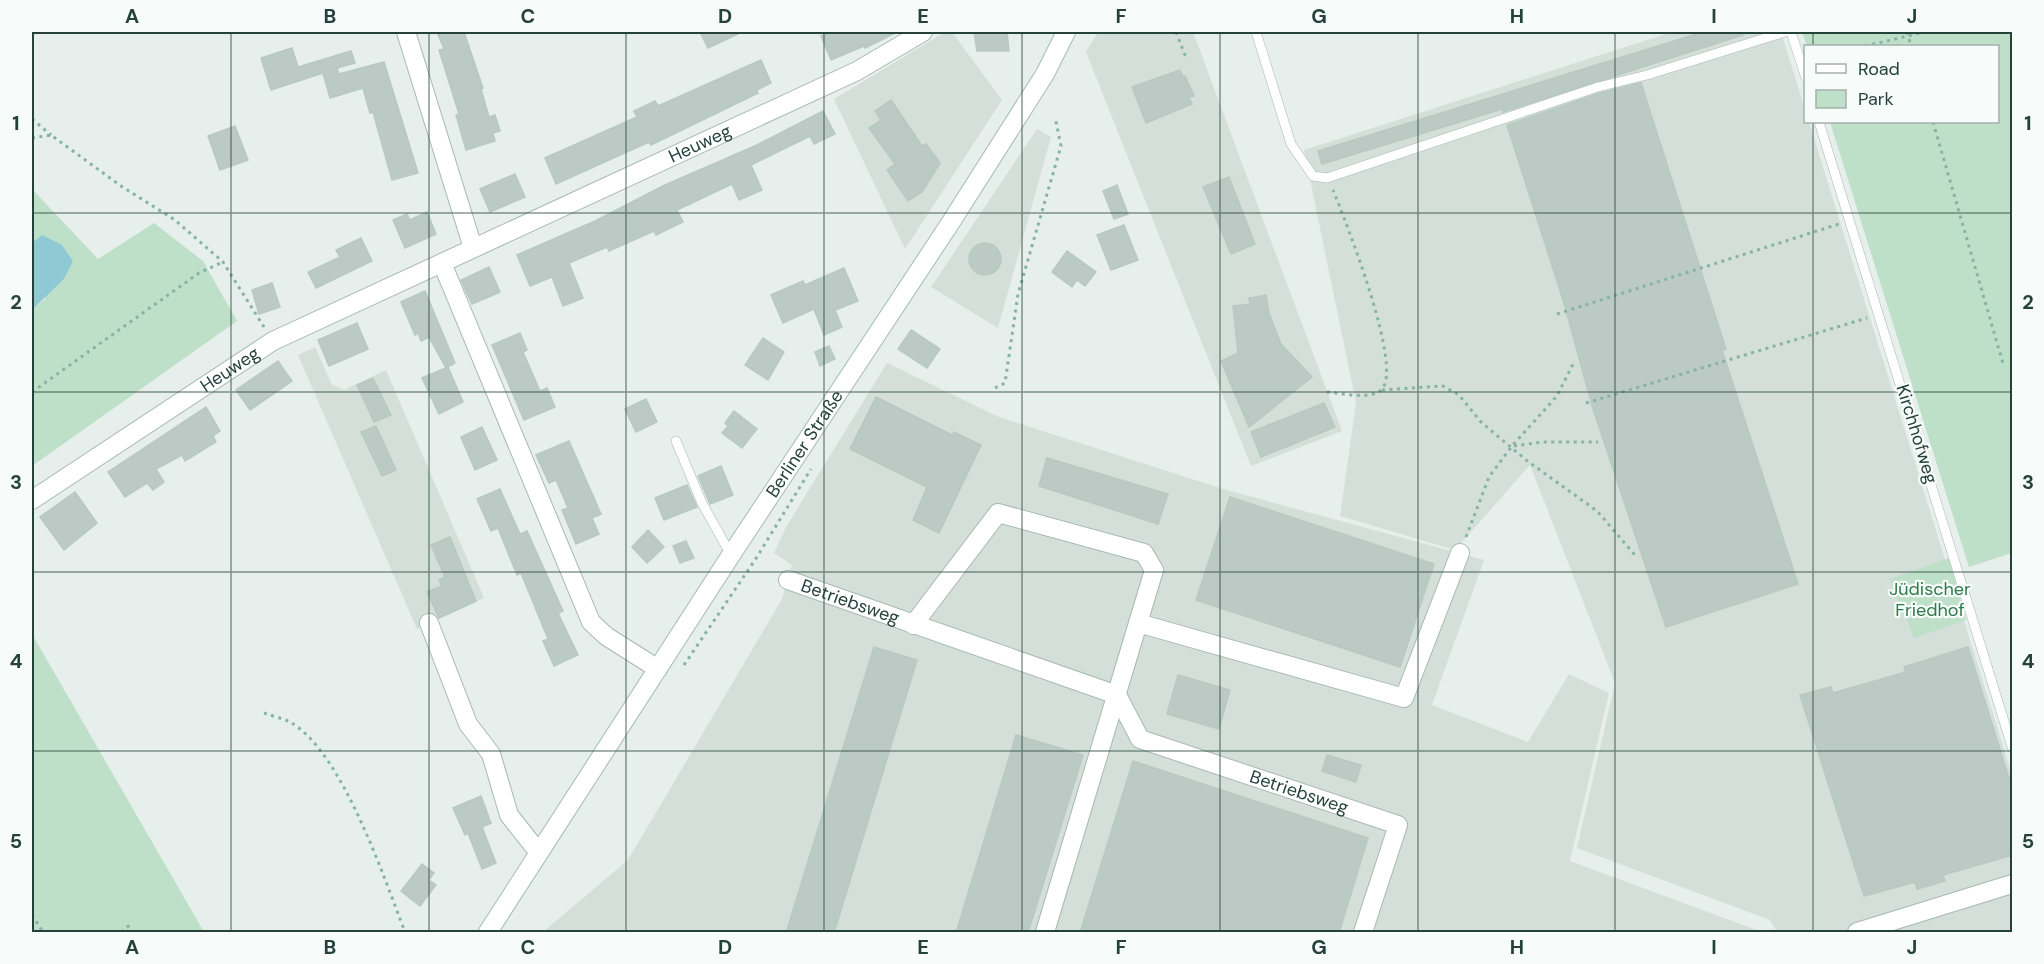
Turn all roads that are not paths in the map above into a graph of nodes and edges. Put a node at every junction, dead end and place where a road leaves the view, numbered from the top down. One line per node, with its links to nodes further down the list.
1 (406, 32): 9 (street)
2 (923, 32): 9 (street, Heuweg)
3 (1066, 32): 14 (street, Berliner Straße)
4 (1256, 32): 5 (lane)
5 (1785, 32)
6 (1791, 32): 7 (lane)
7 (1804, 72)
8 (1819, 123): 21 (lane, Kirchhofweg)
9 (473, 248): 10 (street, Heuweg)
10 (442, 263): 12 (street, Heuweg); 19 (street)
11 (676, 441): 14 (lane)
12 (32, 500)
13 (1460, 553): 17 (street)
14 (731, 555): 19 (street, Berliner Straße)
15 (788, 580): 18 (street, Betriebsweg)
16 (429, 623): 22 (street)
17 (1138, 623): 18 (street, Betriebsweg); 20 (street, Betriebsweg)
18 (913, 625): 20 (street, Betriebsweg)
19 (658, 669): 22 (street, Berliner Straße)
20 (1117, 695): 25 (street, Betriebsweg); 26 (street, Betriebsweg)
21 (2013, 747)
22 (539, 853): 24 (street, Berliner Straße)
23 (2013, 884): 27 (street)
24 (488, 933)
25 (1045, 933)
26 (1363, 933)
27 (1857, 933)

